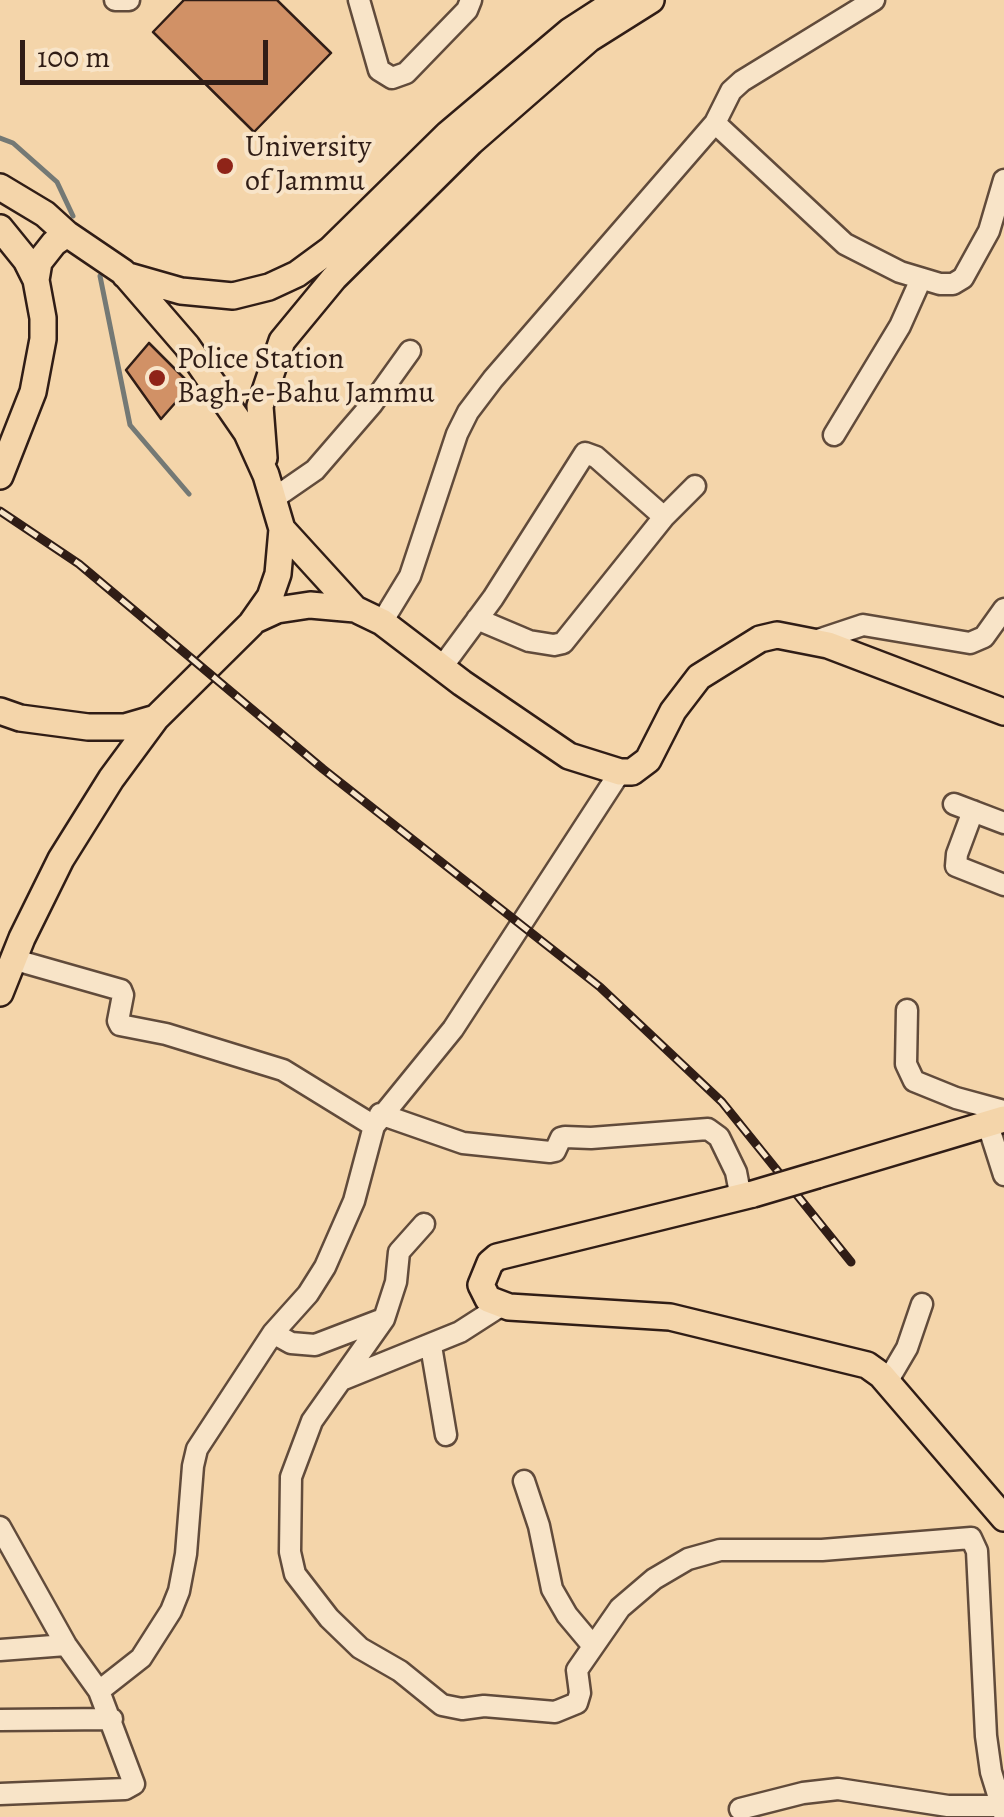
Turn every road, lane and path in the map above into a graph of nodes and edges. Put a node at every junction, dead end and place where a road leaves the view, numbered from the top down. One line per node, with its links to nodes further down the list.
1 (114, 0): 2 (street)
2 (128, 0)
3 (359, 0): 4 (street)
4 (471, 0)
5 (618, 0): 13 (main road)
6 (651, 0): 20 (main road)
7 (874, 0): 8 (street)
8 (715, 123): 14 (street); 27 (street)
9 (1004, 180): 14 (street)
10 (0, 187): 12 (main road)
11 (0, 228): 15 (main road)
12 (67, 234): 13 (main road); 15 (main road)
13 (126, 275): 20 (main road)
14 (921, 279): 17 (street)
15 (36, 280): 18 (main road)
16 (410, 351): 20 (street)
17 (834, 435)
18 (0, 476)
19 (695, 486): 21 (street)
20 (269, 487): 22 (main road)
21 (664, 517): 24 (street); 24 (street)
22 (282, 528): 23 (main road); 26 (main road)
23 (355, 609): 26 (main road); 27 (main road)
24 (477, 619): 29 (street)
25 (996, 620): 28 (street)
26 (253, 622): 32 (main road)
27 (382, 622): 29 (main road)
28 (815, 642): 31 (main road); 33 (main road)
29 (442, 667): 33 (main road)
30 (0, 711): 32 (main road)
31 (1004, 712)
32 (156, 718): 36 (main road)
33 (620, 772): 40 (street)
34 (1004, 823): 35 (street)
35 (1004, 885)
36 (12, 959): 37 (main road); 40 (street)
37 (0, 993)
38 (908, 1010): 39 (street)
39 (999, 1118): 41 (street); 42 (main road, bridge)
40 (377, 1120): 42 (street); 47 (street)
41 (1004, 1175)
42 (747, 1196): 45 (main road)
43 (424, 1224): 46 (street)
44 (922, 1304): 50 (street)
45 (502, 1306): 48 (street); 50 (main road)
46 (384, 1319): 47 (street); 49 (street)
47 (273, 1333): 58 (street)
48 (431, 1346): 49 (street); 51 (street)
49 (344, 1378): 56 (street)
50 (887, 1382): 53 (main road)
51 (446, 1435)
52 (524, 1481): 56 (street)
53 (1004, 1518)
54 (0, 1528): 55 (street)
55 (66, 1645): 57 (street); 58 (street)
56 (593, 1646): 63 (street)
57 (0, 1650)
58 (99, 1691): 59 (street)
59 (112, 1719): 60 (street); 61 (street)
60 (0, 1720)
61 (0, 1794)
62 (740, 1809): 63 (street)
63 (1002, 1810)

